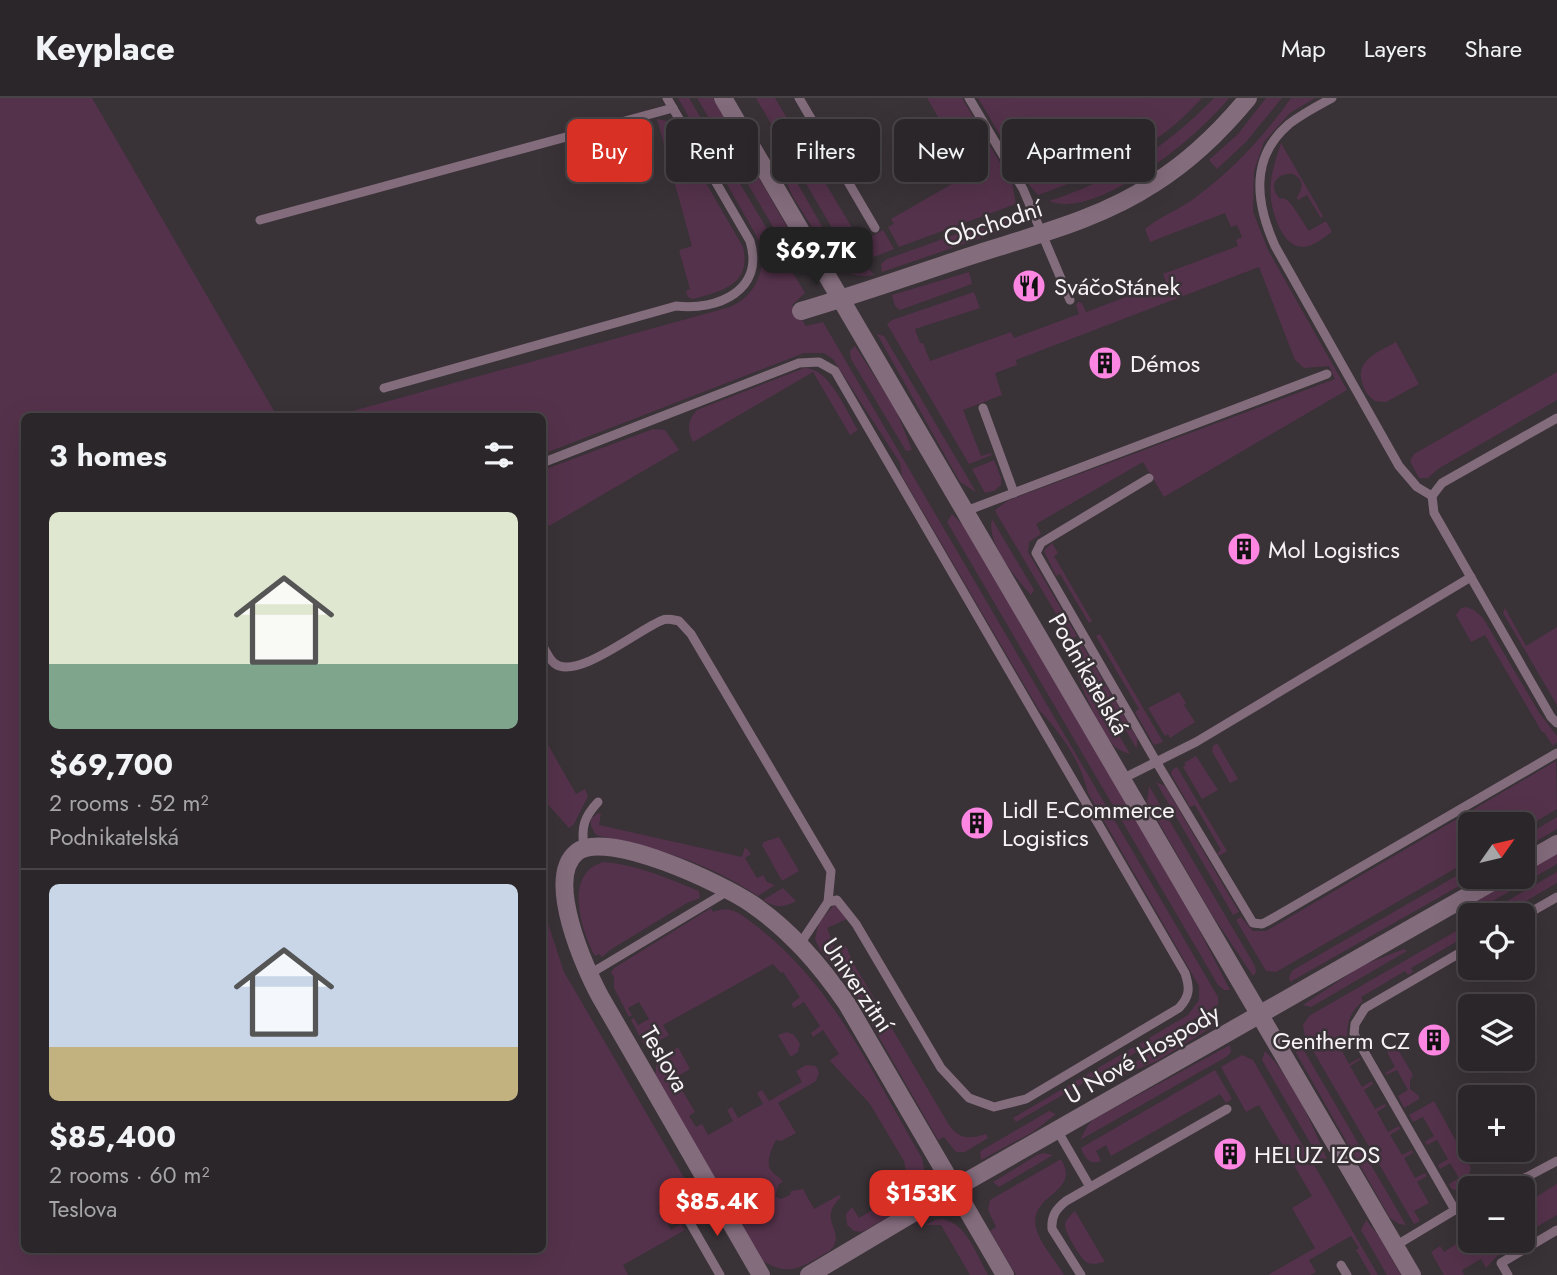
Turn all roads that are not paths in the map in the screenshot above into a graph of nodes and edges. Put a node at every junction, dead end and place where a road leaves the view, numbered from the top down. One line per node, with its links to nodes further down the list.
1 (667, 98): 7 (lane)
2 (723, 98): 11 (street, Podnikatelská)
3 (799, 98): 9 (lane)
4 (969, 98): 10 (lane)
5 (1248, 98): 10 (street, Obchodní)
6 (1332, 98): 21 (lane)
7 (673, 108): 8 (lane); 15 (lane)
8 (260, 220)
9 (876, 228)
10 (1043, 233): 11 (street, Obchodní); 12 (lane)
11 (842, 299): 13 (street, Obchodní); 22 (street, Podnikatelská)
12 (1070, 300)
13 (801, 311)
14 (1328, 374): 20 (lane)
15 (384, 387)
16 (983, 408): 20 (lane)
17 (1557, 418): 21 (lane)
18 (546, 461): 36 (lane)
19 (1149, 478): 27 (lane)
20 (1014, 493): 22 (lane)
21 (1432, 496): 23 (lane)
22 (966, 511): 28 (street, Podnikatelská)
23 (1471, 577): 25 (lane); 27 (lane)
24 (546, 652): 36 (lane)
25 (1557, 723)
26 (1557, 753): 27 (lane)
27 (1157, 763): 28 (lane)
28 (1122, 779): 41 (street, Podnikatelská)
29 (598, 802): 31 (lane)
30 (1557, 845): 32 (street)
31 (579, 852): 34 (street, Univerzitní); 40 (street, Teslova)
32 (1535, 857)
33 (1480, 889): 41 (street, U Nové Hospody)
34 (730, 890): 38 (street, Univerzitní); 40 (lane)
35 (1557, 897): 37 (lane)
36 (828, 902): 38 (lane)
37 (1535, 910)
38 (800, 944): 47 (street, Univerzitní)
39 (1458, 954): 49 (lane)
40 (589, 975): 48 (street, Teslova)
41 (1260, 1015): 43 (street, U Nové Hospody); 52 (street, Podnikatelská)
42 (1227, 1109): 46 (lane)
43 (1057, 1130): 46 (lane); 47 (street, U Nové Hospody)
44 (1557, 1161): 45 (lane)
45 (1529, 1176)
46 (1090, 1187): 58 (lane)
47 (955, 1188): 56 (street, U Nové Hospody); 57 (street, Univerzitní)
48 (712, 1191): 54 (lane); 55 (street, Teslova)
49 (1455, 1210): 50 (lane); 52 (lane)
50 (1458, 1210)
51 (1557, 1230): 61 (lane)
52 (1395, 1246): 60 (street, Podnikatelská)
53 (1341, 1265): 59 (lane)
54 (719, 1275)
55 (761, 1275)
56 (809, 1275)
57 (1005, 1275)
58 (1081, 1275)
59 (1347, 1275)
60 (1412, 1275)
61 (1508, 1275)

